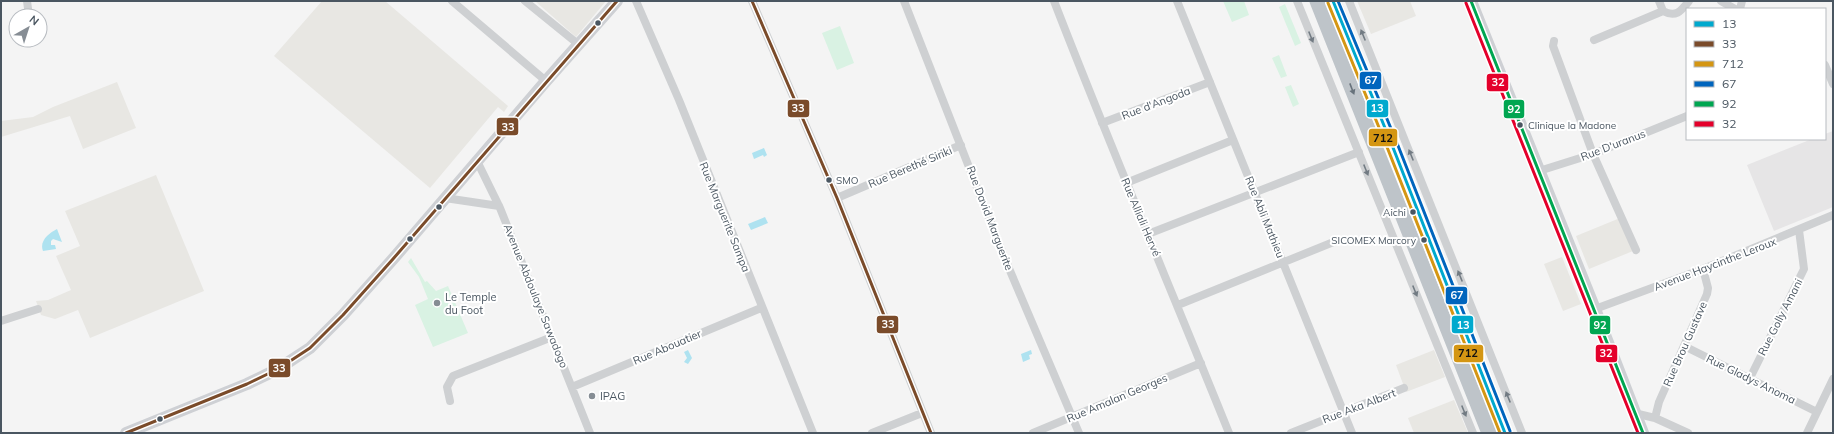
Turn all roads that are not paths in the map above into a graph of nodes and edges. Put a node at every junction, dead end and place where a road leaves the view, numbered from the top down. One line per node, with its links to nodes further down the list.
1 (452, 1): 23 (street)
2 (525, 1): 21 (street)
3 (617, 1): 21 (main road)
4 (636, 1): 47 (street, Rue Marguerite Sampa)
5 (752, 1): 37 (street)
6 (904, 1): 29 (street, Rue David Marguerite)
7 (1054, 1): 27 (street, Rue Alliali Hervé)
8 (1177, 1): 24 (street, Rue Abli Mathieu)
9 (1296, 1): 30 (street, one-way to 30)
10 (1317, 1): 76 (highway, one-way to 76)
11 (1333, 1): 77 (highway)
12 (1349, 1): 78 (street, one-way to 12)
13 (1471, 1): 33 (main road)
14 (1659, 1): 18 (street)
15 (1689, 1): 18 (street)
16 (1721, 1): 17 (street)
17 (1733, 8)
18 (1663, 11): 19 (street)
19 (1594, 40)
20 (1554, 41): 31 (street)
21 (578, 44): 23 (main road)
22 (1826, 67): 25 (street)
23 (546, 81): 32 (main road)
24 (1210, 82): 27 (street, Rue d'Angoda); 28 (street, Rue Abli Mathieu)
25 (1833, 84)
26 (1686, 116): 31 (street, Rue D'uranus)
27 (1102, 123): 34 (street, Rue Alliali Hervé)
28 (1233, 140): 34 (street); 35 (street, Rue Abli Mathieu)
29 (962, 145): 37 (street, Rue Berethé Siriki); 63 (street, Rue David Marguerite)
30 (1359, 152): 35 (street); 75 (street, one-way to 75)
31 (1593, 154): 33 (street, Rue D'uranus); 43 (street)
32 (477, 161): 36 (main road); 38 (street, Avenue Abdoulaye Sawadogo)
33 (1539, 171): 49 (main road)
34 (1126, 183): 41 (street, Rue Alliali Hervé)
35 (1254, 193): 41 (street); 44 (street, Rue Abli Mathieu)
36 (445, 198): 38 (street); 65 (main road)
37 (837, 198): 62 (street)
38 (499, 206): 51 (street, Avenue Abdoulaye Sawadogo)
39 (1833, 215): 40 (street, Avenue Haycinthe Leroux)
40 (1799, 230): 45 (street, Avenue Haycinthe Leroux); 54 (street, Rue Golly Amani)
41 (1148, 234): 46 (street, Rue Alliali Hervé)
42 (1336, 241): 44 (street)
43 (1636, 250)
44 (1284, 262): 46 (street); 59 (street, Rue Abli Mathieu)
45 (1703, 269): 49 (street, Avenue Haycinthe Leroux); 52 (street, Rue Brou Gustave)
46 (1178, 305): 53 (street, Rue Alliali Hervé)
47 (761, 308): 56 (street, Rue Abouatier); 67 (street, Rue Marguerite Sampa)
48 (38, 309): 50 (street)
49 (1595, 309): 60 (main road)
50 (1, 321)
51 (552, 337): 56 (street, Avenue Abdoulaye Sawadogo); 58 (street)
52 (1684, 346): 54 (street, Rue Gladys Anoma); 64 (street, Rue Brou Gustave)
53 (1201, 363): 63 (street, Rue Amalan Georges); 72 (street, Rue Alliali Hervé)
54 (1750, 378): 61 (street, Rue Gladys Anoma)
55 (1833, 379): 61 (street)
56 (572, 387): 66 (street, Avenue Abdoulaye Sawadogo)
57 (1404, 388): 59 (street, Rue Aka Albert)
58 (450, 401)
59 (1344, 412): 73 (street, Rue Aka Albert); 74 (street, Rue Abli Mathieu)
60 (1634, 412): 64 (street); 79 (main road)
61 (1817, 412): 81 (street)
62 (922, 413): 68 (street); 69 (street)
63 (1072, 416): 70 (street, Rue Amalan Georges); 71 (street, Rue David Marguerite)
64 (1655, 418): 80 (street)
65 (126, 433)
66 (590, 433)
67 (813, 433)
68 (872, 433)
69 (931, 433)
70 (1033, 433)
71 (1079, 433)
72 (1229, 433)
73 (1291, 433)
74 (1352, 433)
75 (1473, 433)
76 (1489, 433)
77 (1506, 433)
78 (1522, 433)
79 (1642, 433)
80 (1688, 433)
81 (1807, 433)

